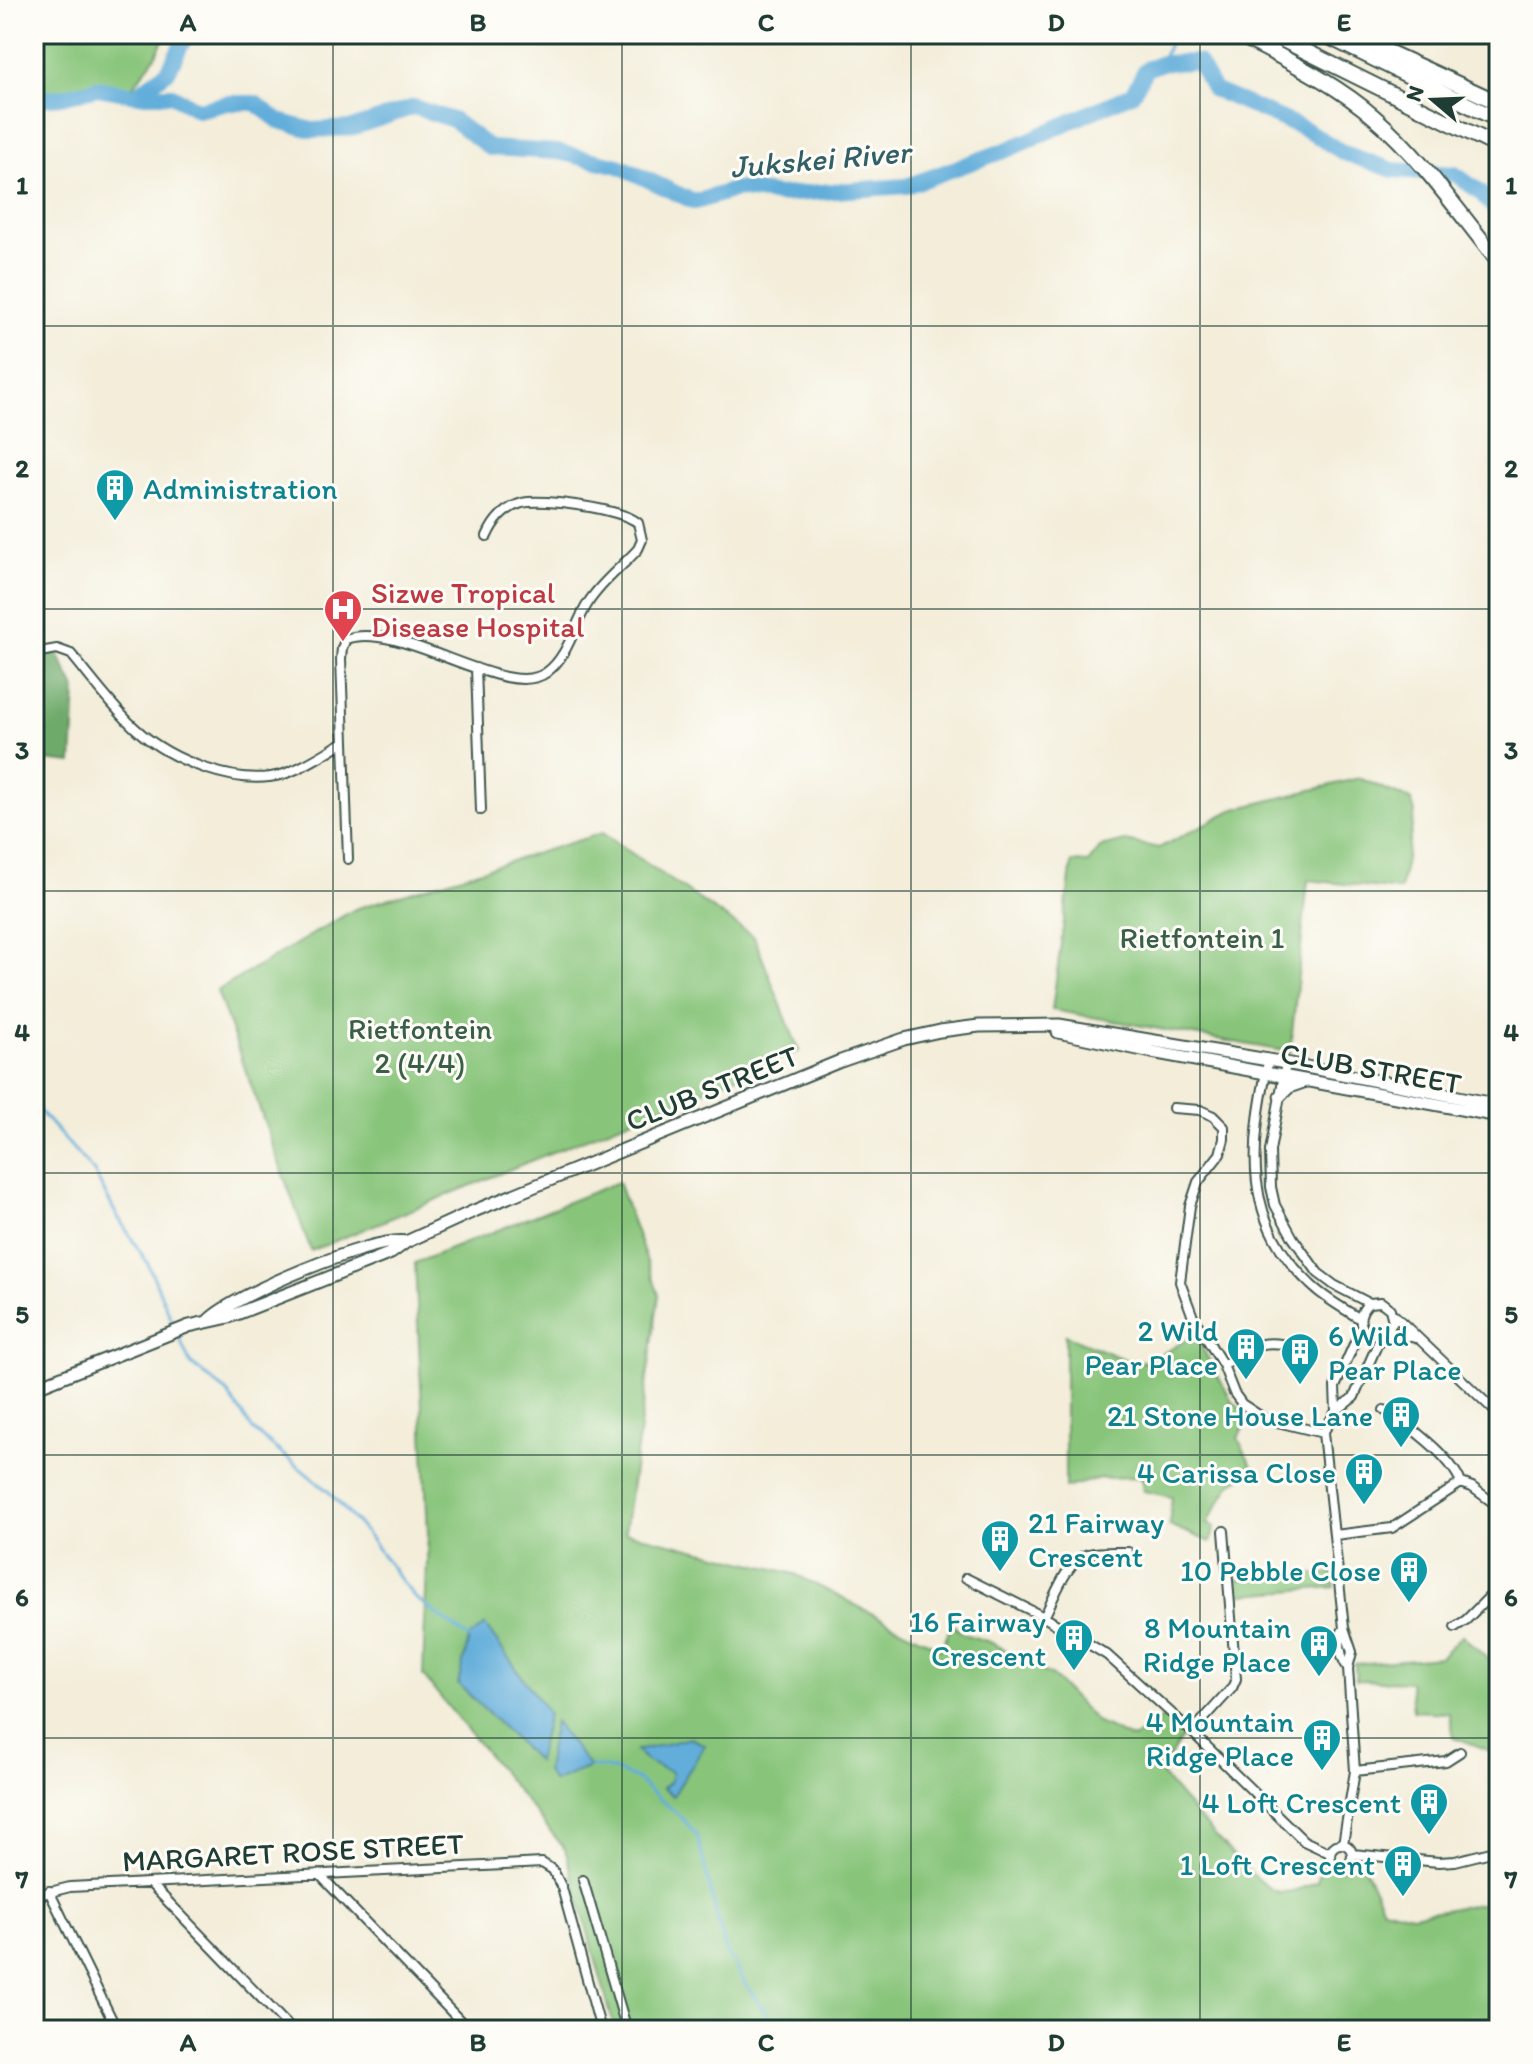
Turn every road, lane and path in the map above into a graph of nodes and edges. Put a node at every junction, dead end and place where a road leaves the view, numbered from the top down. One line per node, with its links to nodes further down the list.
1 (1238, 34): 8 (highway)
2 (1271, 34): 7 (highway)
3 (1323, 34): 6 (highway)
4 (1349, 34): 5 (highway)
5 (1499, 103)
6 (1499, 120)
7 (1499, 147)
8 (1499, 262)
9 (487, 536): 11 (street)
10 (34, 653): 12 (street)
11 (476, 668): 12 (street); 13 (street)
12 (344, 742): 14 (street)
13 (481, 810)
14 (348, 859)
15 (1267, 1068): 16 (main road, CLUB STREET); 24 (street); 31 (main road, CLUB STREET)
16 (1284, 1069): 17 (main road, CLUB STREET); 18 (street); 19 (main road, CLUB STREET)
17 (1310, 1080): 18 (main road); 21 (main road, CLUB STREET)
18 (1280, 1096): 22 (street)
19 (1499, 1105)
20 (1173, 1108): 30 (street)
21 (1499, 1116)
22 (1369, 1303): 23 (street); 24 (street)
23 (1393, 1314): 25 (street); 26 (street)
24 (1361, 1323): 25 (street); 28 (street)
25 (1384, 1333): 26 (street); 29 (street)
26 (1419, 1339): 34 (street)
27 (1300, 1348): 30 (street)
28 (1350, 1351): 29 (street); 33 (street)
29 (1369, 1359): 33 (street)
30 (1223, 1365): 35 (street)
31 (34, 1388)
32 (1384, 1410): 36 (street)
33 (1336, 1411): 35 (street)
34 (1499, 1415)
35 (1323, 1433): 39 (street)
36 (1461, 1483): 37 (street); 39 (street)
37 (1499, 1507)
38 (1224, 1531): 45 (street)
39 (1335, 1535): 47 (street)
40 (1128, 1552): 43 (street)
41 (966, 1578): 43 (street)
42 (1499, 1587): 44 (street)
43 (1044, 1617): 45 (street)
44 (1455, 1627)
45 (1192, 1732): 50 (street)
46 (1460, 1752): 47 (street)
47 (1355, 1771): 48 (street)
48 (1343, 1844): 50 (street); 51 (street)
49 (1499, 1850): 51 (street)
50 (1330, 1853): 51 (street)
51 (1352, 1854)
52 (319, 1874): 54 (street, MARGARET ROSE STREET); 59 (street); 60 (street, MARGARET ROSE STREET)
53 (583, 1880): 61 (street)
54 (150, 1883): 55 (street, MARGARET ROSE STREET); 58 (street)
55 (49, 1891): 56 (street, MARGARET ROSE STREET); 57 (street)
56 (34, 1896)
57 (117, 2030)
58 (292, 2030)
59 (469, 2030)
60 (601, 2030)
61 (627, 2030)

